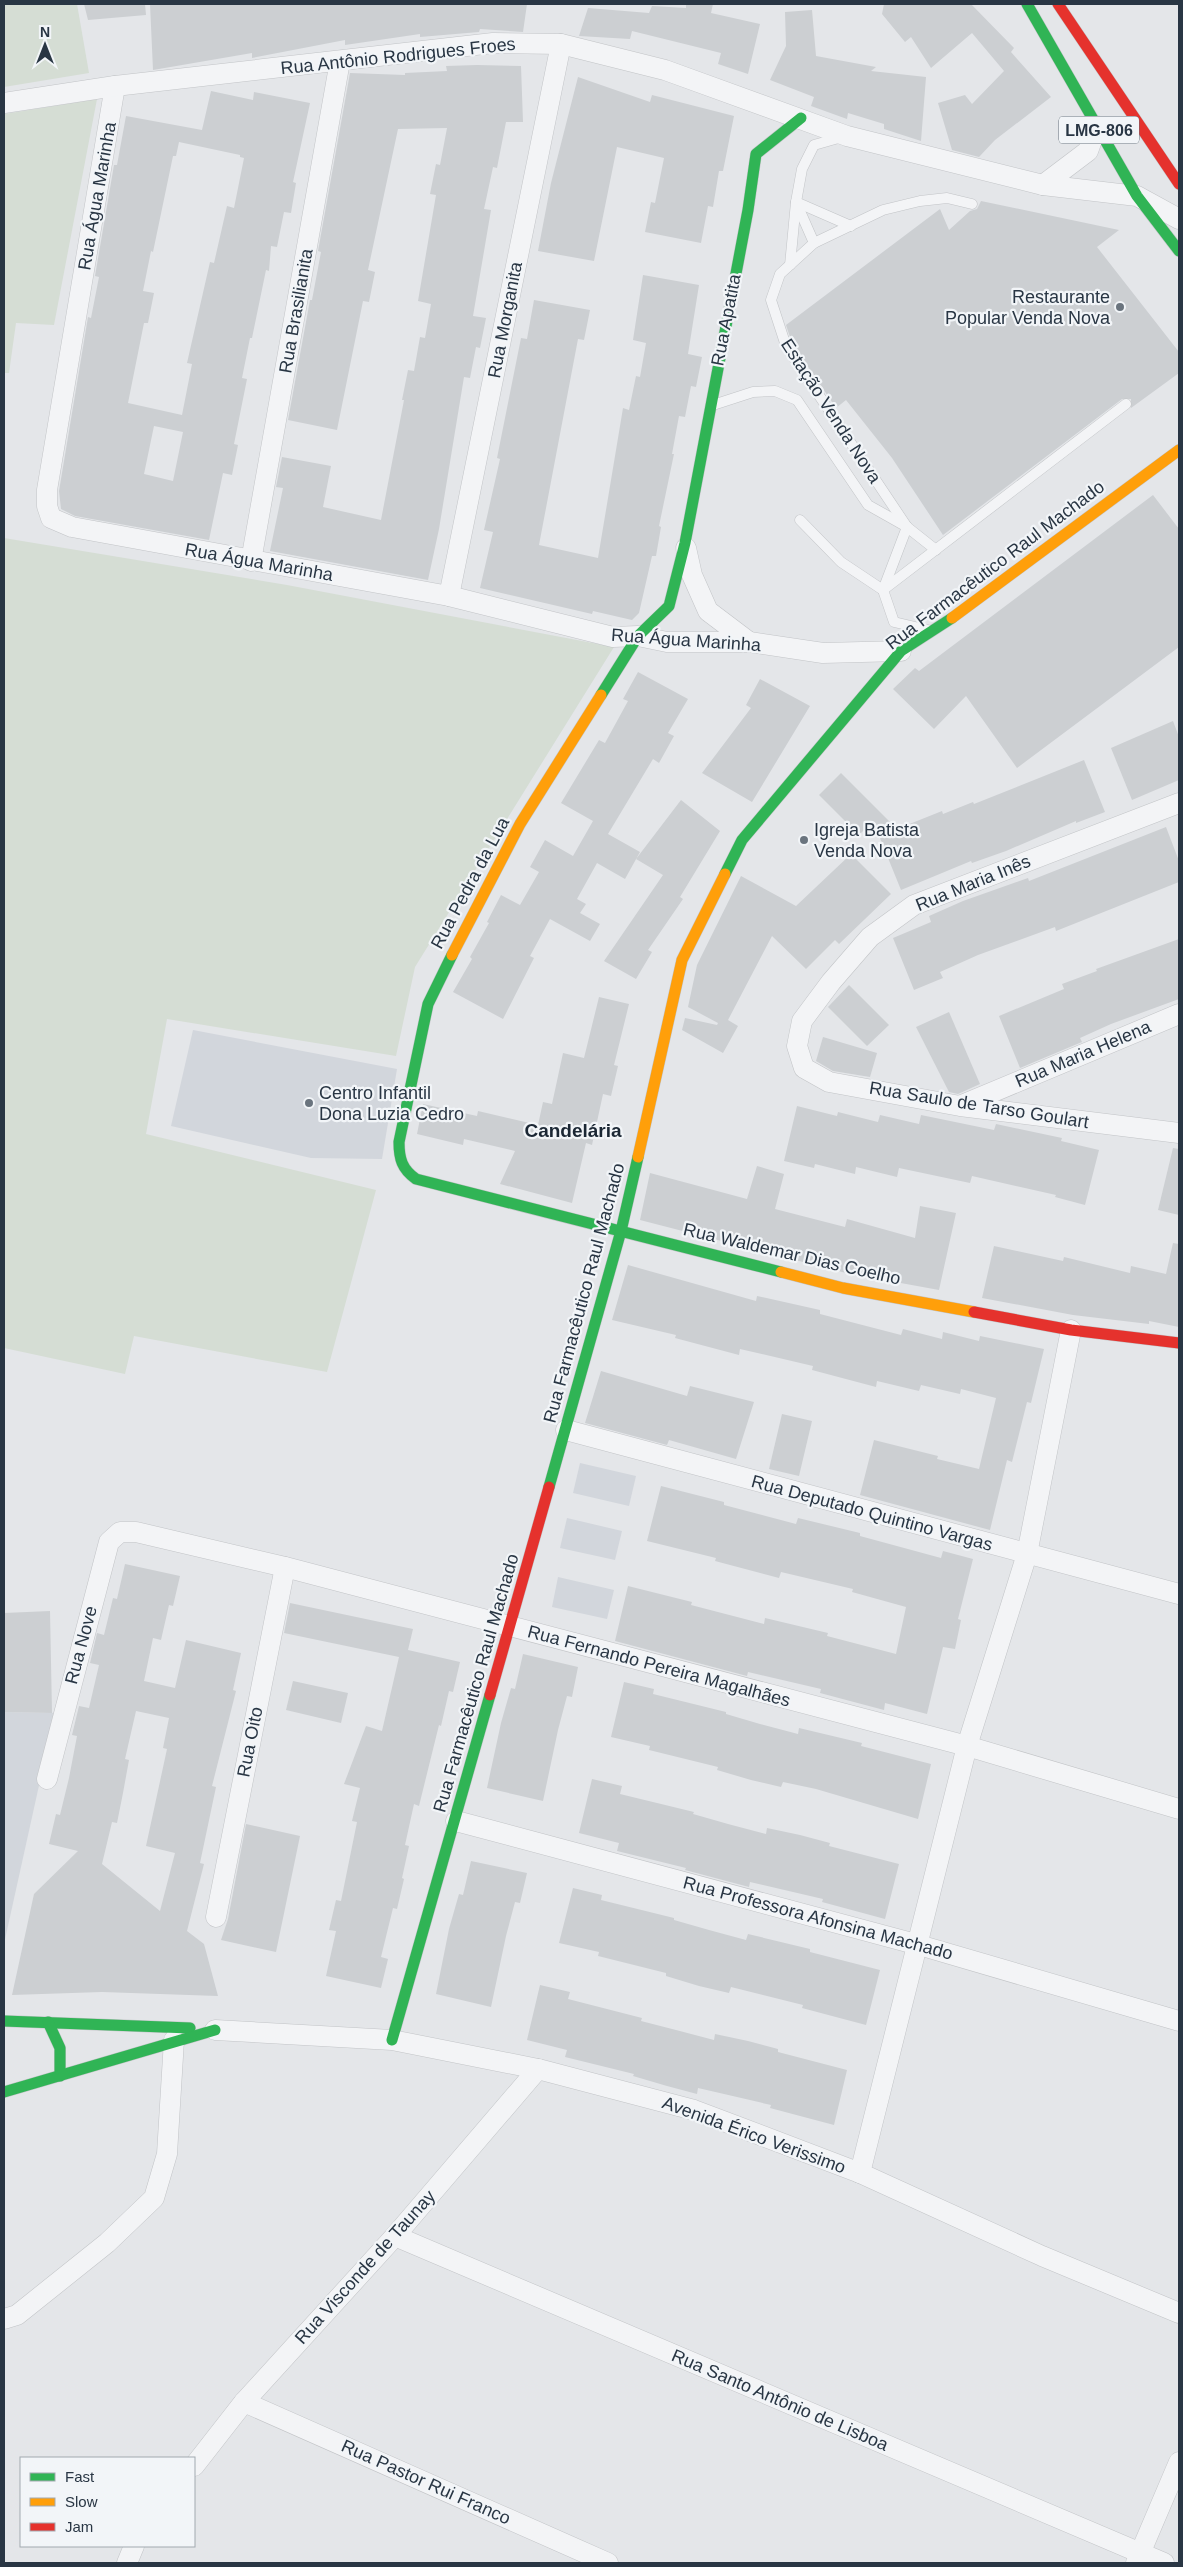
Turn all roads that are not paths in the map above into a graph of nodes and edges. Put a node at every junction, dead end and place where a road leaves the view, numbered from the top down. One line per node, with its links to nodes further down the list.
1 (1027, 4): 8 (main road, LMG-806)
2 (1058, 4): 11 (main road, LMG-806)
3 (560, 44): 4 (street, Rua Antônio Rodrigues Froes); 7 (street, Rua Antônio Rodrigues Froes); 29 (street, Rua Morganita)
4 (340, 61): 5 (street, Rua Antônio Rodrigues Froes); 27 (street, Rua Brasilianita)
5 (115, 86): 6 (street, Rua Antônio Rodrigues Froes); 27 (street, Rua Água Marinha)
6 (4, 103)
7 (801, 118): 9 (street, Rua Antônio Rodrigues Froes); 21 (main road, Rua Apatita)
8 (1097, 126): 10 (street); 12 (main road, LMG-806)
9 (848, 136): 10 (street, Rua Antônio Rodrigues Froes); 13 (lane, Estação Venda Nova)
10 (1043, 184): 12 (street, Rua Antônio Rodrigues Froes)
11 (1179, 184)
12 (1137, 196): 15 (street, Rua Antônio Rodrigues Froes); 18 (main road, LMG-806)
13 (796, 202): 16 (lane); 17 (lane); 19 (lane, Estação Venda Nova)
14 (972, 204): 16 (lane, Estação Venda Nova)
15 (1179, 219)
16 (851, 226): 17 (lane, Estação Venda Nova)
17 (814, 242): 19 (lane, Estação Venda Nova)
18 (1179, 251)
19 (790, 265): 24 (lane, Estação Venda Nova)
20 (1126, 404): 26 (lane)
21 (709, 406): 24 (lane, Estação Venda Nova); 25 (main road, Rua Apatita)
22 (1179, 450): 30 (main road, Rua Farmacêutico Raul Machado)
23 (800, 520): 28 (lane)
24 (907, 528): 26 (lane, Estação Venda Nova); 28 (lane)
25 (686, 543): 31 (main road, Rua Apatita); 32 (street, Rua Apatita)
26 (936, 550): 28 (lane)
27 (251, 561): 29 (street, Rua Água Marinha)
28 (883, 590): 30 (lane)
29 (449, 596): 31 (street, Rua Água Marinha)
30 (934, 631): 33 (main road, Rua Farmacêutico Raul Machado)
31 (638, 636): 32 (street, Rua Água Marinha); 39 (main road, Rua Pedra da Lua)
32 (749, 642): 33 (street, Rua Água Marinha)
33 (902, 651): 40 (main road, Rua Farmacêutico Raul Machado)
34 (1179, 803): 36 (street, Rua Maria Inês)
35 (1179, 1014): 37 (street, Rua Maria Helena)
36 (798, 1046): 37 (street, Rua Saulo de Tarso Goulart)
37 (960, 1106): 38 (street, Rua Saulo de Tarso Goulart)
38 (1179, 1133)
39 (404, 1171): 40 (main road, Rua Waldemar Dias Coelho)
40 (621, 1231): 41 (main road, Rua Waldemar Dias Coelho); 43 (main road, Rua Farmacêutico Raul Machado)
41 (1071, 1330): 42 (main road, Rua Waldemar Dias Coelho); 45 (street)
42 (1179, 1343)
43 (566, 1430): 45 (street, Rua Deputado Quintino Vargas); 48 (main road, Rua Farmacêutico Raul Machado)
44 (136, 1532): 46 (street, Rua Fernando Pereira Magalhães); 50 (street, Rua Nove)
45 (1027, 1554): 47 (street, Rua Deputado Quintino Vargas); 49 (street)
46 (285, 1567): 48 (street, Rua Fernando Pereira Magalhães); 53 (street, Rua Oito)
47 (1179, 1594)
48 (508, 1626): 49 (street, Rua Fernando Pereira Magalhães); 52 (main road, Rua Farmacêutico Raul Machado)
49 (967, 1746): 51 (street, Rua Fernando Pereira Magalhães); 54 (street)
50 (46, 1779)
51 (1179, 1809)
52 (456, 1821): 54 (street, Rua Professora Afonsina Machado); 60 (main road, Rua Farmacêutico Raul Machado)
53 (216, 1917)
54 (919, 1945): 56 (street, Rua Professora Afonsina Machado); 64 (street)
55 (4, 2021): 57 (main road)
56 (1179, 2021)
57 (48, 2022): 58 (main road); 62 (main road)
58 (215, 2030): 59 (main road); 60 (street, Avenida Érico Verissimo)
59 (174, 2040): 62 (main road); 67 (street)
60 (392, 2040): 61 (street, Avenida Érico Verissimo)
61 (538, 2070): 64 (street, Avenida Érico Verissimo); 65 (street, Rua Visconde de Taunay)
62 (60, 2076): 63 (main road)
63 (4, 2092)
64 (860, 2174): 66 (street, Avenida Érico Verissimo)
65 (395, 2236): 68 (street, Rua Visconde de Taunay); 72 (street, Rua Santo Antônio de Lisboa)
66 (1179, 2313)
67 (4, 2318)
68 (244, 2402): 70 (street, Rua Visconde de Taunay); 74 (street, Rua Pastor Rui Franco)
69 (1179, 2462): 72 (street)
70 (195, 2465)
71 (134, 2547): 73 (street)
72 (1138, 2558): 75 (street, Rua Santo Antônio de Lisboa)
73 (127, 2563)
74 (608, 2563)
75 (1164, 2563)

